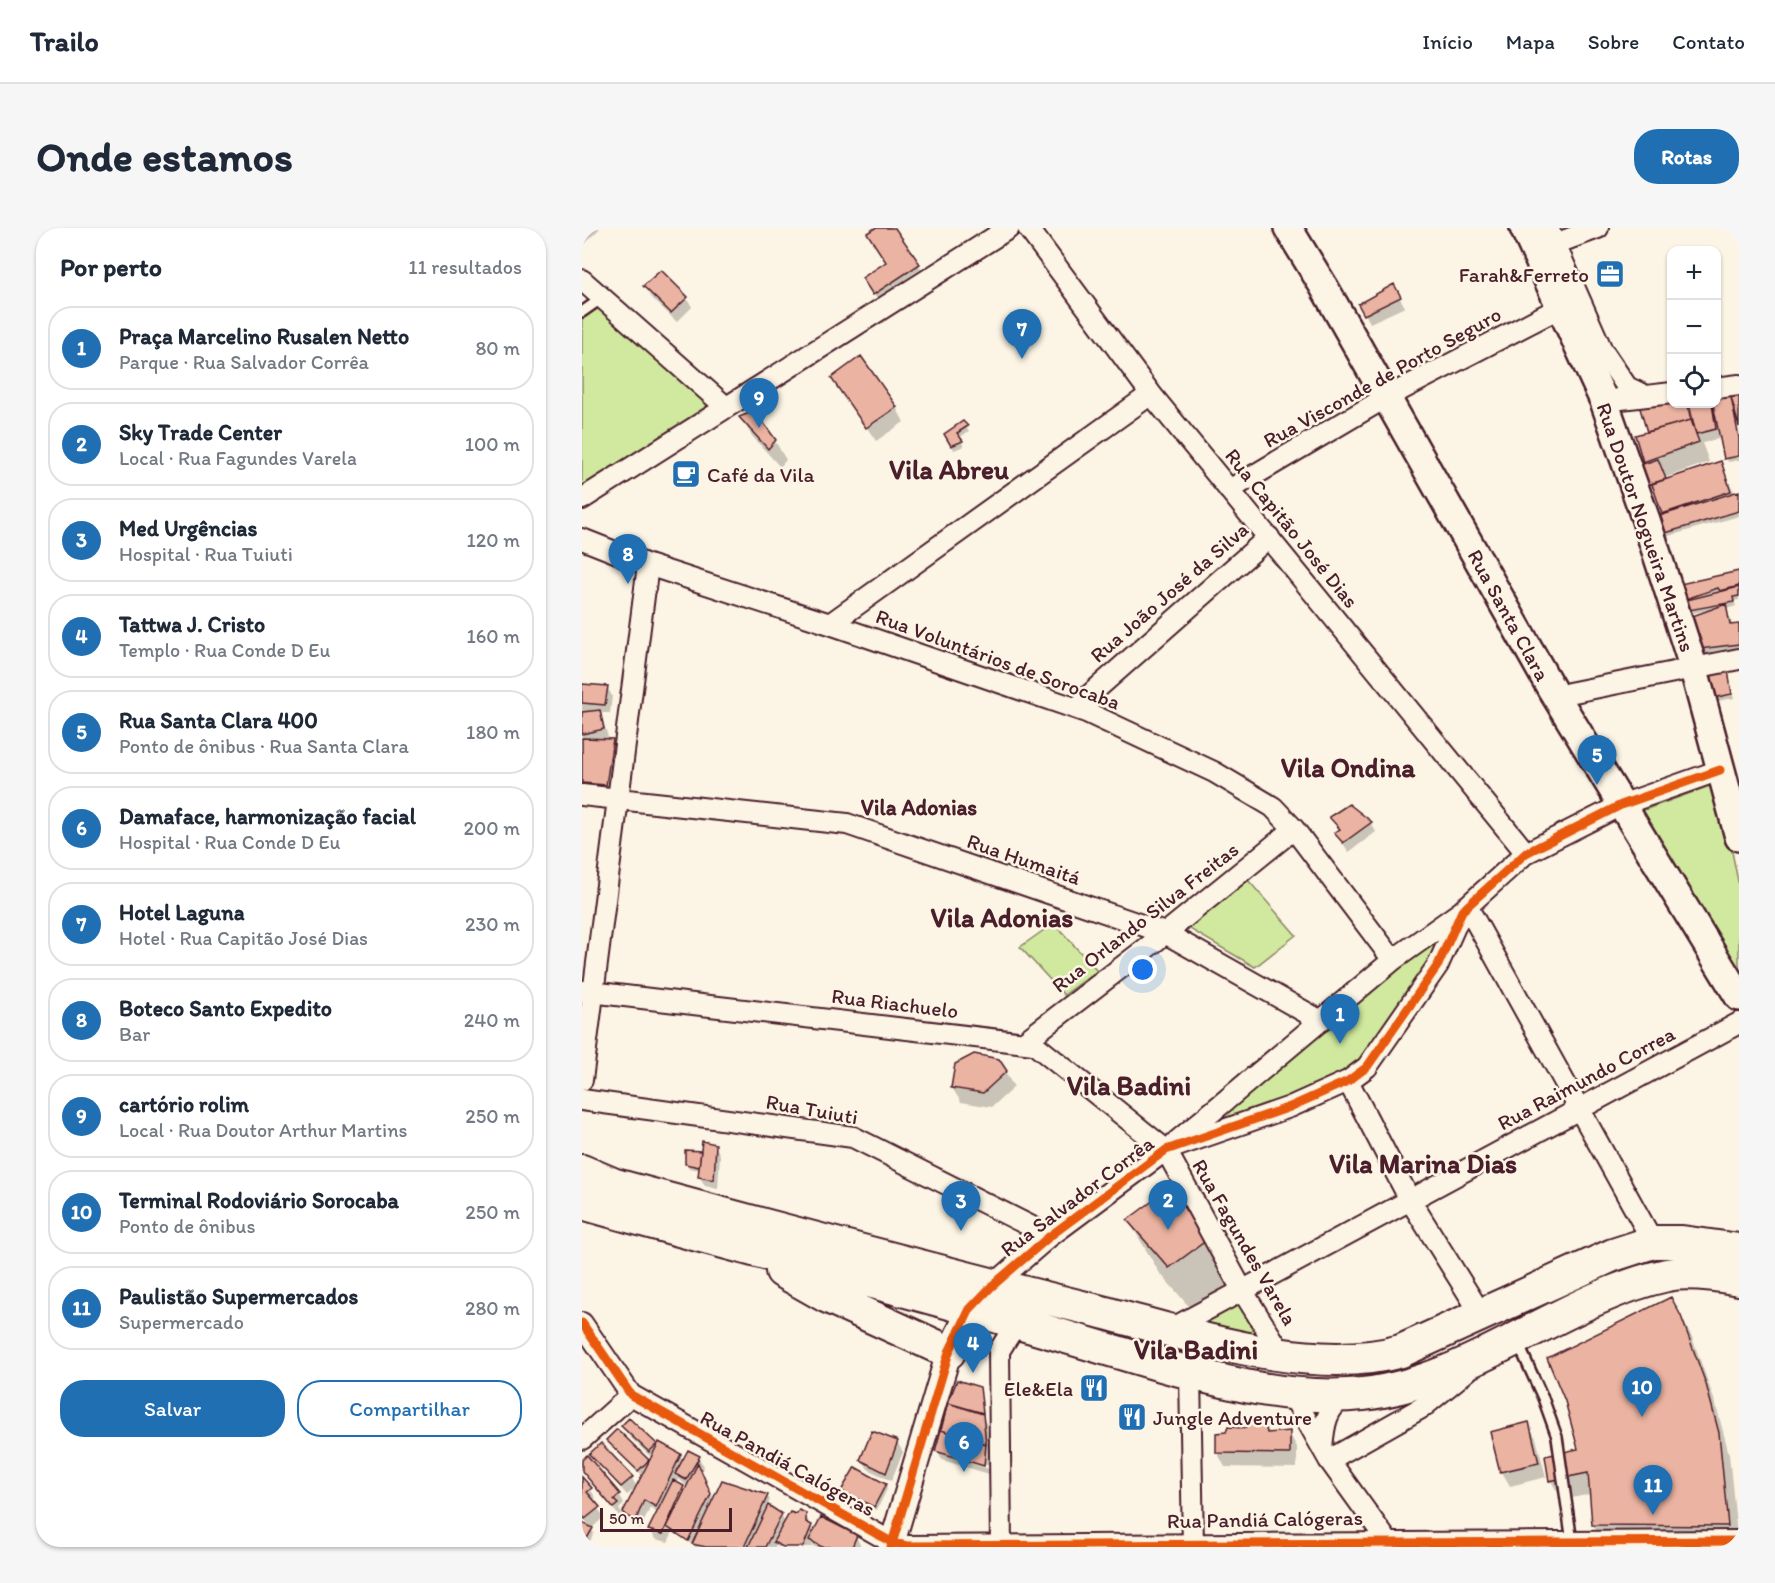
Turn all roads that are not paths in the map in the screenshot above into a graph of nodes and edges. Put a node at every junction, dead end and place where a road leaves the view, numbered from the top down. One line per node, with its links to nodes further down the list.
1 (1009, 228): 18 (street)
2 (1028, 228): 15 (street, Rua Capitão José Dias)
3 (1288, 228): 17 (main road, Rua Santa Clara)
4 (1524, 228): 9 (main road, Rua Doutor Nogueira Martins)
5 (1598, 228): 6 (street)
6 (1551, 236): 11 (street)
7 (582, 280): 8 (street)
8 (602, 298): 10 (lane); 18 (street)
9 (1559, 308): 11 (main road, Rua Doutor Nogueira Martins); 17 (street, Rua Visconde de Porto Seguro)
10 (582, 312)
11 (1604, 384): 16 (street); 16 (street); 26 (main road, Rua Doutor Nogueira Martins)
12 (1739, 385): 13 (street)
13 (1721, 387)
14 (1667, 393): 16 (street)
15 (1151, 394): 19 (street, Rua Capitão José Dias); 24 (street)
16 (1646, 396)
17 (1385, 398): 19 (street, Rua Visconde de Porto Seguro); 27 (main road, Rua Santa Clara)
18 (726, 407): 20 (street)
19 (1229, 490): 21 (street, Rua Capitão José Dias)
20 (582, 499)
21 (1269, 537): 28 (street, Rua João José da Silva); 35 (street, Rua Capitão José Dias)
22 (582, 539): 23 (street, Rua Voluntários de Sorocaba)
23 (648, 565): 24 (street, Rua Voluntários de Sorocaba); 31 (street)
24 (830, 624): 28 (street, Rua Voluntários de Sorocaba)
25 (1739, 659): 26 (street)
26 (1693, 666): 27 (street); 29 (main road, Rua Doutor Nogueira Martins)
27 (1558, 700): 32 (main road, Rua Santa Clara)
28 (1086, 712): 33 (street, Rua Voluntários de Sorocaba)
29 (1721, 774): 32 (street, Rua Salvador Corrêa); 34 (main road, Rua Doutor Nogueira Martins)
30 (582, 795): 31 (street, Rua Humaitá)
31 (620, 800): 37 (street, Rua Humaitá); 40 (street)
32 (1624, 809): 35 (street, Rua Salvador Corrêa); 41 (main road, Rua Santa Clara)
33 (1294, 829): 37 (street, Rua Orlando Silva Freitas); 39 (street, Rua Voluntários de Sorocaba)
34 (1739, 837)
35 (1526, 853): 36 (street, Rua Salvador Corrêa)
36 (1464, 909): 38 (street, Rua Salvador Corrêa); 48 (street)
37 (1165, 933): 42 (street, Rua Humaitá); 44 (street, Rua Orlando Silva Freitas)
38 (1443, 934): 39 (street, Rua Salvador Corrêa); 46 (street, Rua Salvador Corrêa)
39 (1393, 960): 42 (street, Rua Salvador Corrêa)
40 (587, 992): 44 (street, Rua Riachuelo); 45 (street)
41 (1739, 997)
42 (1321, 1021): 49 (street, Rua Salvador Corrêa)
43 (1739, 1023): 48 (street, Rua Raimundo Correa)
44 (1024, 1042): 49 (street, Rua Riachuelo)
45 (582, 1080)
46 (1348, 1081): 49 (street, Rua Salvador Corrêa); 51 (street)
47 (582, 1100): 53 (street, Rua Tuiuti)
48 (1579, 1110): 51 (street, Rua Raimundo Correa); 54 (street)
49 (1166, 1150): 53 (street, Rua Salvador Corrêa); 59 (street, Rua Fagundes Varela)
50 (582, 1171): 58 (main road)
51 (1410, 1200): 59 (street, Rua Raimundo Correa); 61 (street)
52 (582, 1203): 56 (main road)
53 (1050, 1236): 58 (street, Rua Salvador Corrêa)
54 (1653, 1242): 55 (main road); 61 (main road)
55 (1730, 1246)
56 (742, 1249): 60 (main road); 66 (main road)
57 (1739, 1279): 65 (main road)
58 (992, 1286): 60 (street, Rua Salvador Corrêa); 64 (main road)
59 (1242, 1290): 64 (street, Rua Raimundo Correa); 67 (street, Rua Fagundes Varela)
60 (970, 1309): 63 (main road); 66 (street, Rua Salvador Corrêa)
61 (1481, 1314): 67 (main road)
62 (582, 1323): 70 (street, Rua Pandiá Calógeras)
63 (1016, 1324): 68 (main road); 78 (street)
64 (1171, 1329): 67 (main road)
65 (1503, 1345): 71 (main road); 73 (street); 76 (lane)
66 (949, 1352): 77 (street, Rua Salvador Corrêa)
67 (1283, 1356)
68 (1190, 1373): 69 (main road); 79 (street)
69 (1292, 1394): 71 (main road); 73 (street)
70 (631, 1395): 72 (street); 77 (street, Rua Pandiá Calógeras)
71 (1347, 1395): 73 (street)
72 (582, 1439)
73 (1325, 1454): 75 (street)
74 (1739, 1541): 76 (street, Rua Pandiá Calógeras)
75 (1392, 1544): 76 (street, Rua Pandiá Calógeras); 79 (street, Rua Pandiá Calógeras)
76 (1572, 1544)
77 (892, 1545): 78 (street, Rua Pandiá Calógeras)
78 (1001, 1546): 79 (street, Rua Pandiá Calógeras)
79 (1193, 1546)

